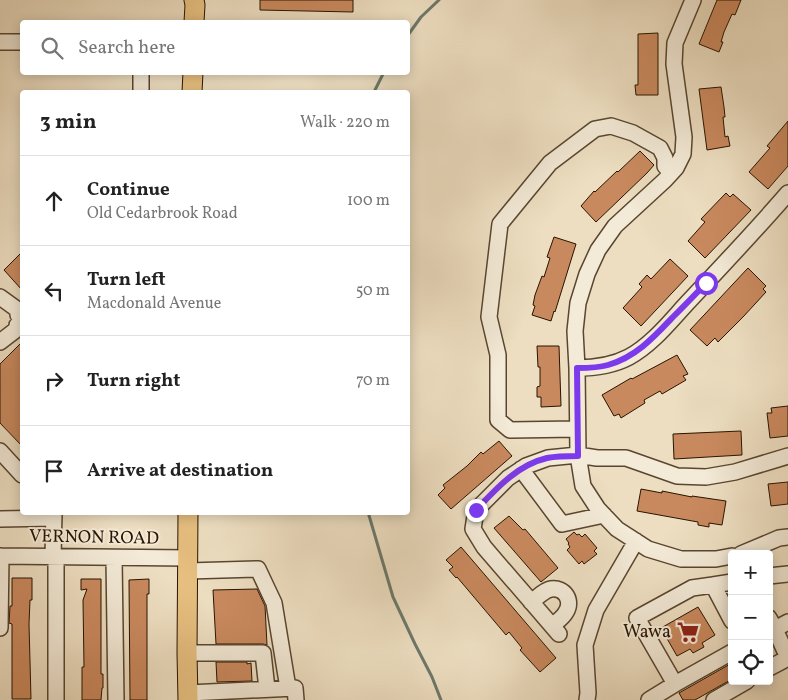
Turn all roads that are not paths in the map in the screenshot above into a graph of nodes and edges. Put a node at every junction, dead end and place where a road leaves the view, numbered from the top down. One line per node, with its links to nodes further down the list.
1 (693, 0): 8 (street)
2 (0, 42): 3 (street)
3 (20, 42)
4 (141, 75): 6 (street)
5 (193, 75): 7 (main road)
6 (142, 90)
7 (192, 90)
8 (671, 173): 12 (street); 13 (street)
9 (788, 194): 12 (street)
10 (0, 297): 11 (street)
11 (0, 342)
12 (577, 368): 13 (street)
13 (577, 429): 15 (street)
14 (0, 451): 18 (street)
15 (578, 456): 16 (street); 17 (street); 21 (street)
16 (788, 456)
17 (521, 469): 21 (street); 35 (street)
18 (20, 473)
19 (54, 515): 22 (street); 27 (street)
20 (188, 515): 30 (main road)
21 (604, 515): 24 (street)
22 (0, 519)
23 (788, 537): 25 (street)
24 (636, 541): 28 (street); 49 (street)
25 (750, 550)
26 (0, 556): 27 (street, VERNON ROAD); 38 (street)
27 (54, 557): 29 (street, VERNON ROAD); 47 (street)
28 (728, 557)
29 (114, 558): 30 (street, VERNON ROAD); 48 (street)
30 (188, 564): 39 (main road); 45 (street, VERNON ROAD)
31 (788, 574): 32 (street)
32 (773, 576)
33 (728, 583): 34 (street)
34 (713, 585): 36 (street); 44 (street)
35 (531, 602): 35 (street)
36 (728, 613)
37 (775, 625): 41 (street)
38 (0, 628)
39 (187, 653): 43 (street); 46 (main road)
40 (728, 655): 44 (street)
41 (773, 666)
42 (740, 685): 51 (street)
43 (266, 689): 45 (street); 46 (street)
44 (669, 692): 50 (street)
45 (292, 694)
46 (188, 696)
47 (56, 700)
48 (116, 700)
49 (587, 700)
50 (649, 700)
51 (714, 700)

